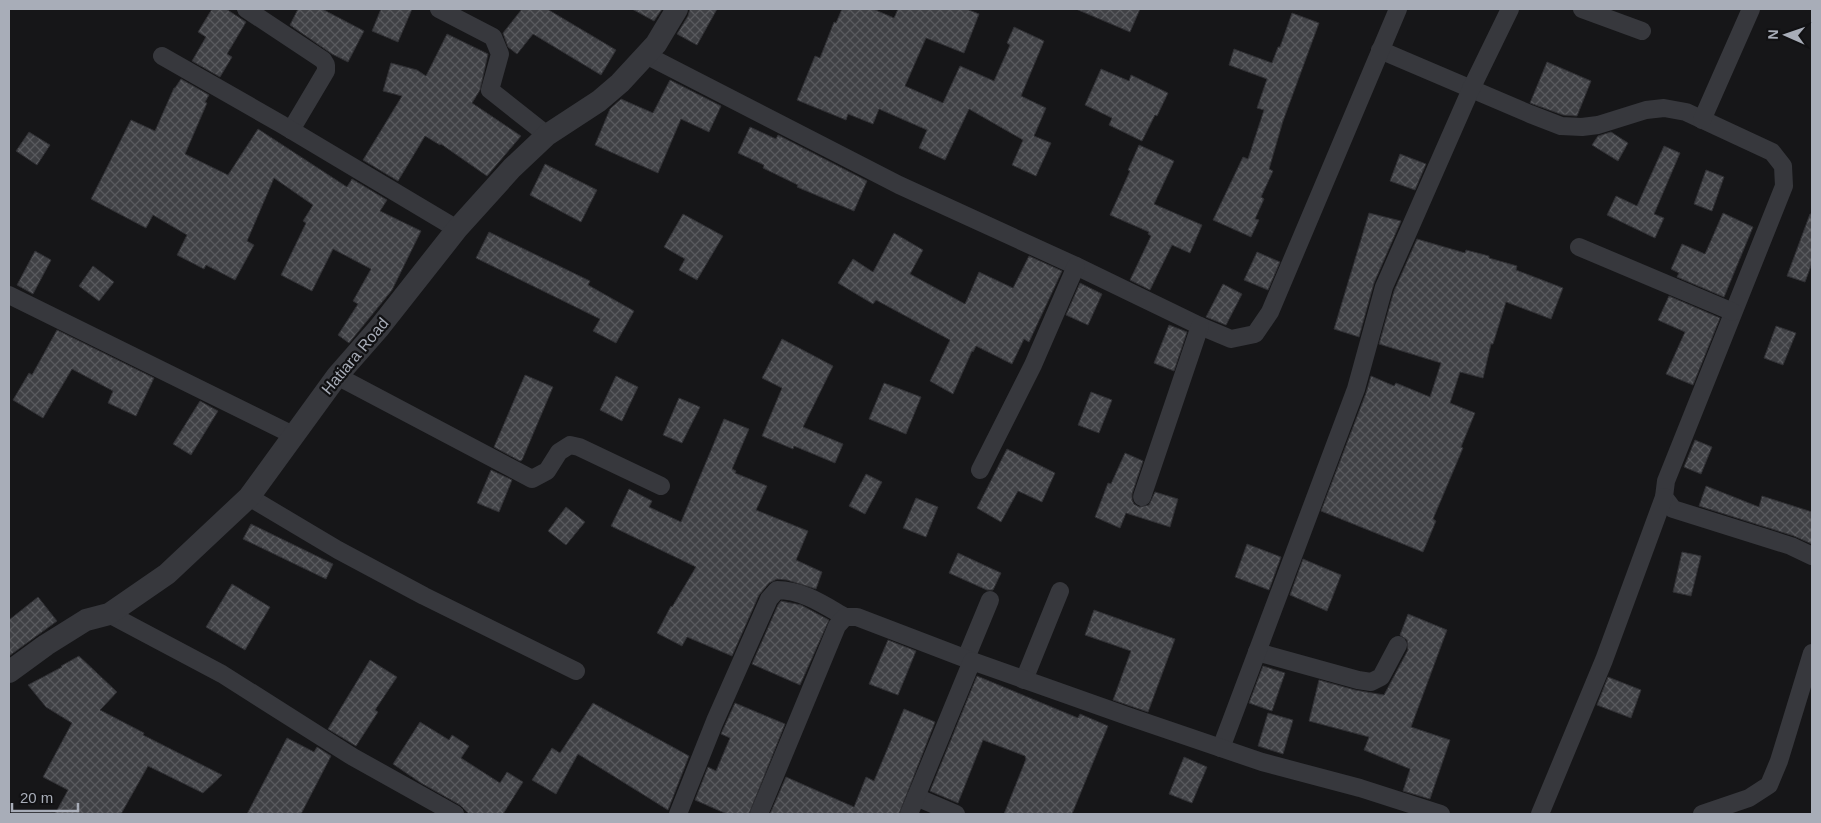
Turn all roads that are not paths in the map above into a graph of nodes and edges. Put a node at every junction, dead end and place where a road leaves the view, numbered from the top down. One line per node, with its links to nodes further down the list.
1 (246, 9): 14 (street)
2 (438, 9): 15 (street)
3 (677, 9): 10 (street, Hatiara Road)
4 (1398, 9): 9 (street)
5 (1510, 9): 12 (street)
6 (1582, 9): 8 (street)
7 (1751, 9): 13 (street)
8 (1642, 32)
9 (1380, 50): 12 (street); 21 (street)
10 (646, 55): 15 (street, Hatiara Road); 18 (street)
11 (162, 56): 14 (street)
12 (1471, 89): 13 (street); 35 (street)
13 (1702, 120): 20 (street)
14 (291, 130): 16 (street)
15 (547, 135): 16 (street, Hatiara Road)
16 (457, 229): 22 (street, Hatiara Road)
17 (1580, 247): 20 (street)
18 (1076, 266): 21 (street); 24 (street)
19 (9, 295): 23 (street)
20 (1733, 312): 28 (street)
21 (1200, 326): 27 (street)
22 (337, 376): 23 (street, Hatiara Road); 25 (street)
23 (293, 434): 26 (street, Hatiara Road)
24 (980, 470)
25 (661, 486)
26 (249, 497): 32 (street, Hatiara Road); 38 (street)
27 (1142, 497)
28 (1664, 497): 29 (street); 49 (street)
29 (1812, 556)
30 (1060, 590): 40 (street)
31 (990, 600): 37 (street)
32 (108, 614): 39 (street, Hatiara Road); 43 (street)
33 (845, 617): 37 (street); 44 (street); 45 (street)
34 (1398, 645): 35 (street)
35 (1257, 652): 41 (street)
36 (1812, 653): 50 (street)
37 (969, 659): 40 (street); 42 (street)
38 (576, 671)
39 (9, 672)
40 (1024, 680): 41 (street)
41 (1221, 748): 48 (street)
42 (916, 797): 46 (street); 47 (street)
43 (455, 814)
44 (678, 814)
45 (759, 814)
46 (909, 814)
47 (956, 814)
48 (1441, 814)
49 (1540, 814)
50 (1702, 814)

